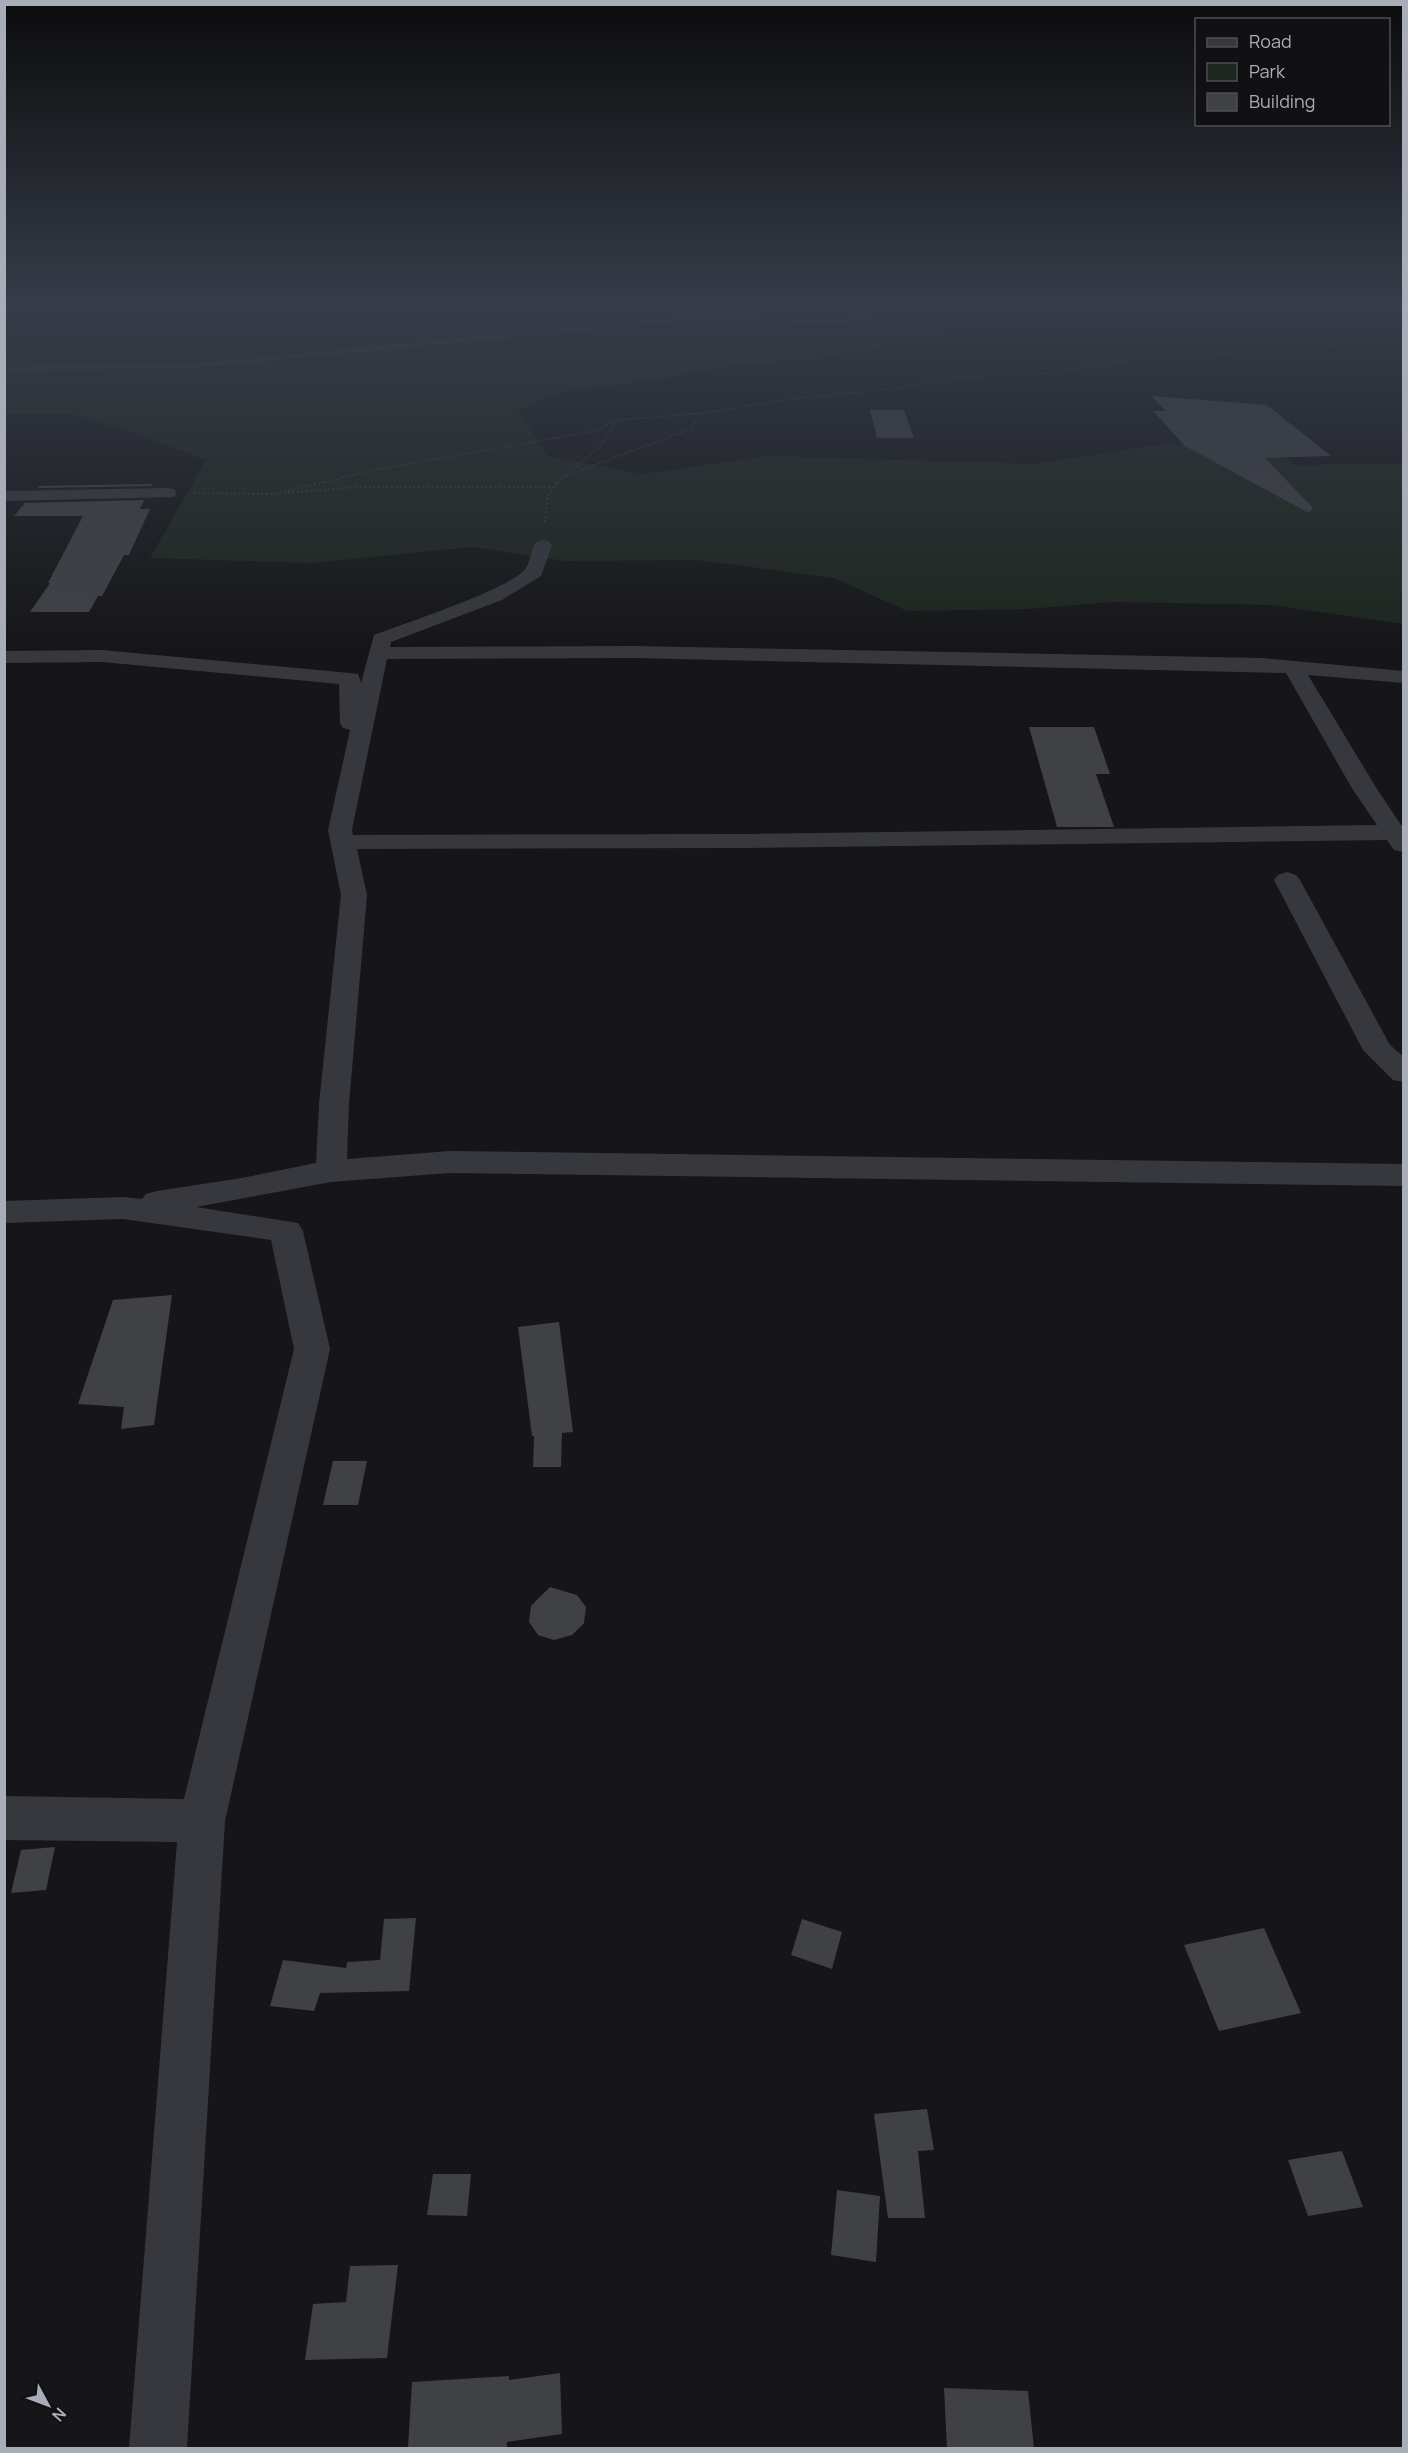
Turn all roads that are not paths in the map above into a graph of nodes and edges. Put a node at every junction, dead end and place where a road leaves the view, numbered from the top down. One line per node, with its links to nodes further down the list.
1 (168, 493): 2 (street)
2 (4, 496)
3 (543, 546): 4 (street)
4 (378, 653): 6 (street); 9 (street)
5 (4, 657): 10 (street)
6 (1293, 667): 7 (street); 8 (street)
7 (1404, 677)
8 (1401, 836): 9 (street)
9 (342, 842): 13 (street)
10 (354, 873)
11 (1287, 880): 12 (street)
12 (1404, 1073)
13 (331, 1171): 14 (street); 15 (street)
14 (1404, 1175)
15 (123, 1208): 16 (street); 18 (street)
16 (4, 1212)
17 (4, 1818): 18 (street)
18 (202, 1821): 19 (street)
19 (158, 2448)

